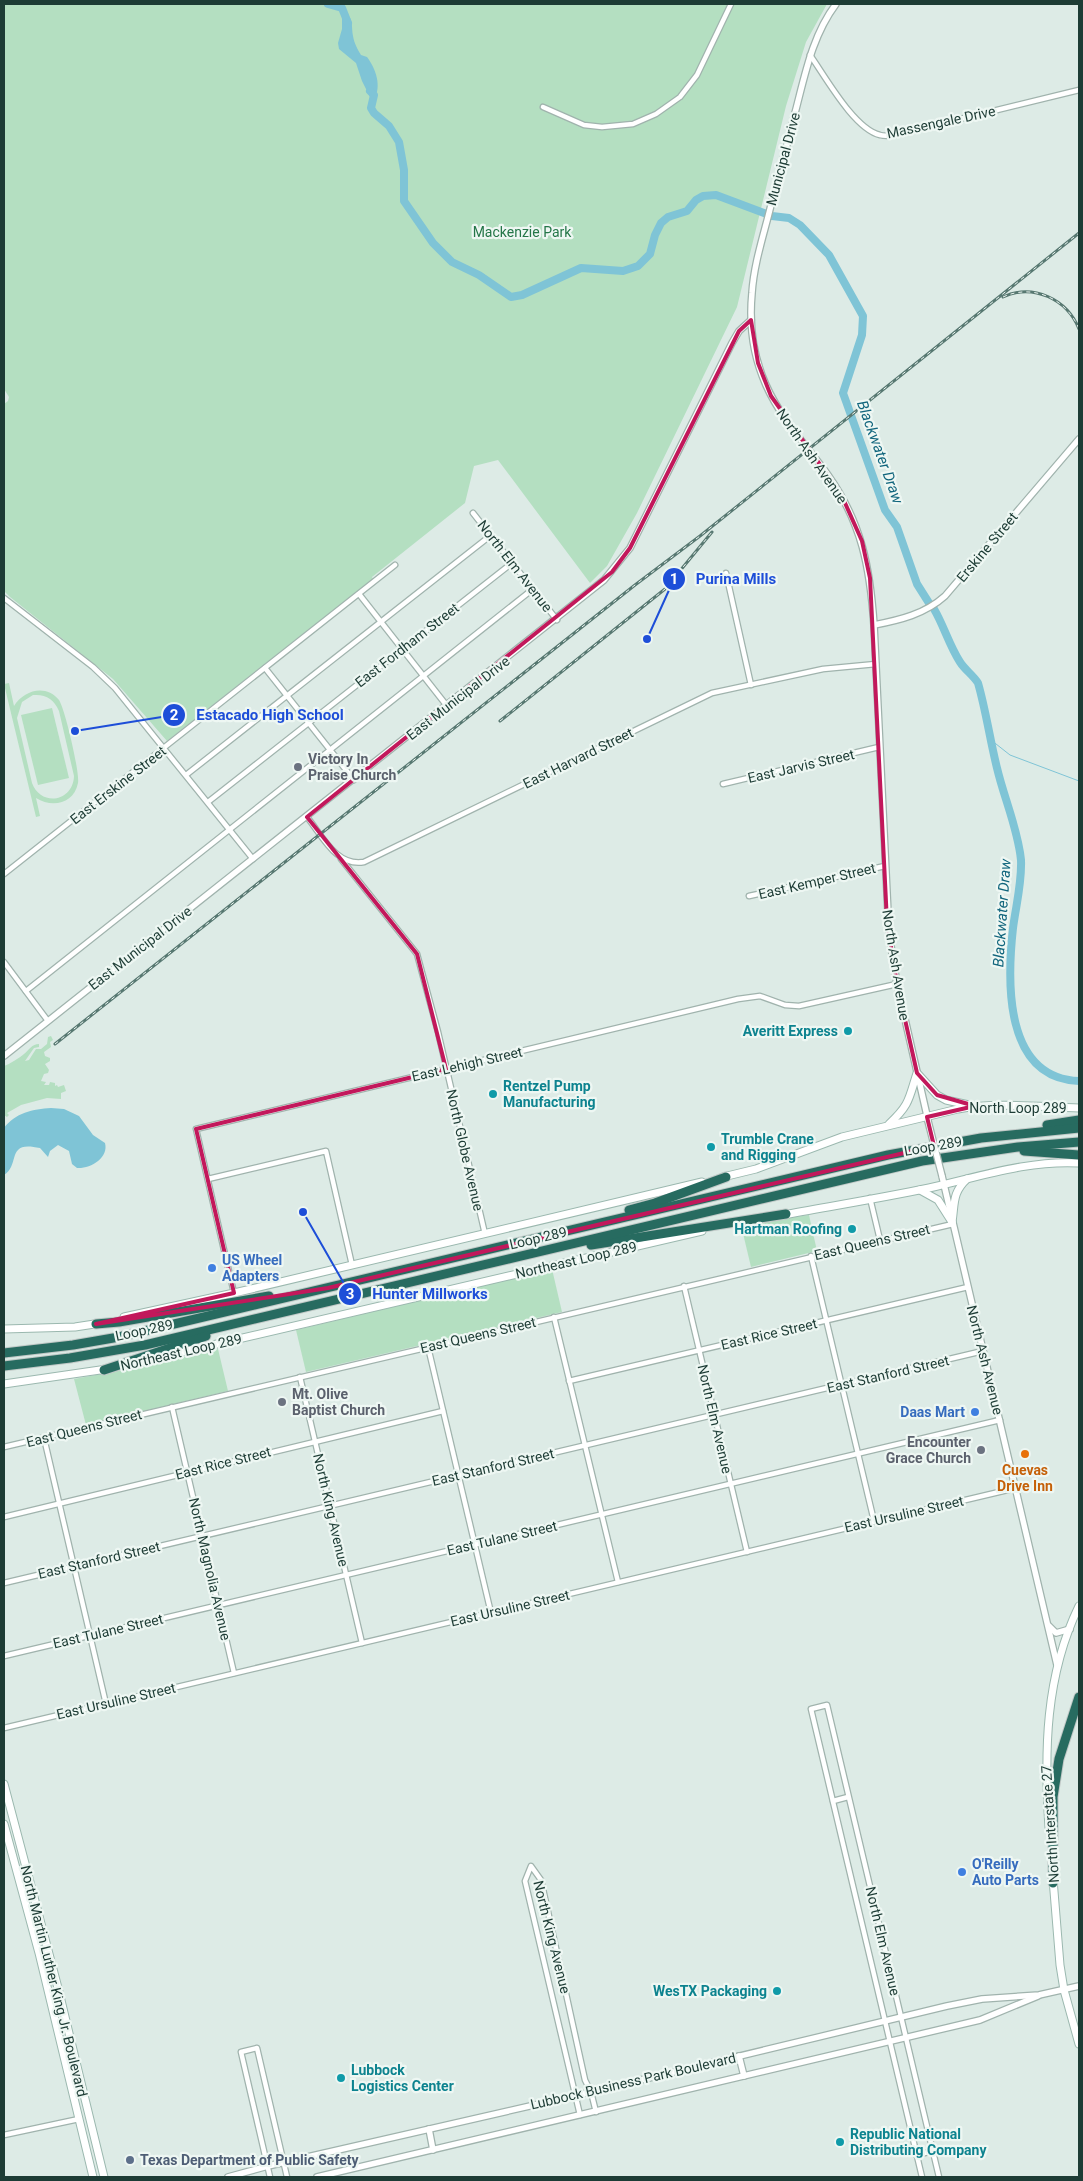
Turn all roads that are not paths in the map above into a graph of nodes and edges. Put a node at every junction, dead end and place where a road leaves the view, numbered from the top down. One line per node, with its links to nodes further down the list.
1 (730, 4): 5 (street)
2 (836, 4): 3 (street, Municipal Drive)
3 (810, 55): 4 (street, Massengale Drive); 6 (street, Municipal Drive)
4 (1079, 90)
5 (543, 107)
6 (751, 320): 16 (street, East Municipal Drive); 18 (street, North Ash Avenue)
7 (1079, 438): 18 (street, Erskine Street)
8 (473, 513): 9 (street, North Elm Avenue)
9 (490, 536): 10 (street, North Elm Avenue); 17 (street)
10 (512, 563): 13 (street, North Elm Avenue); 19 (street, East Fordham Street)
11 (395, 565): 14 (street, East Erskine Street)
12 (726, 572): 23 (street)
13 (533, 589): 16 (street, North Elm Avenue); 22 (street)
14 (359, 594): 17 (street); 21 (street, East Erskine Street)
15 (4, 598): 28 (street)
16 (557, 620): 25 (street, East Municipal Drive)
17 (380, 622): 19 (street); 24 (street)
18 (874, 625): 20 (street, North Ash Avenue)
19 (402, 649): 22 (street); 26 (street, East Fordham Street)
20 (876, 664): 23 (street, East Harvard Street); 27 (street, North Ash Avenue)
21 (266, 668): 24 (street); 28 (street, East Erskine Street)
22 (423, 676): 25 (street); 29 (street)
23 (751, 685): 36 (street, East Harvard Street)
24 (287, 696): 26 (street); 30 (street)
25 (447, 706): 31 (street, East Municipal Drive)
26 (308, 723): 29 (street); 33 (street, East Fordham Street)
27 (878, 747): 32 (street, East Jarvis Street); 38 (street, North Ash Avenue)
28 (165, 749): 30 (street); 39 (street, East Erskine Street)
29 (330, 750): 31 (street); 35 (street)
30 (186, 776): 33 (street)
31 (354, 780): 34 (street, East Municipal Drive)
32 (723, 784)
33 (208, 802): 35 (street)
34 (307, 817): 36 (street); 37 (street, East Municipal Drive)
35 (230, 830): 37 (street); 43 (street)
36 (339, 856): 46 (street, North Globe Avenue)
37 (253, 859): 44 (street, East Municipal Drive)
38 (885, 866): 40 (street, East Kemper Street); 42 (street, North Ash Avenue)
39 (4, 874)
40 (749, 896)
41 (4, 962): 43 (street)
42 (897, 984): 46 (street, East Lehigh Street); 47 (street, North Ash Avenue)
43 (26, 991): 44 (street)
44 (48, 1021): 45 (street, East Municipal Drive)
45 (4, 1056)
46 (446, 1069): 60 (street, East Lehigh Street); 67 (street, North Globe Avenue)
47 (917, 1073): 48 (main road); 50 (street, North Ash Avenue); 52 (main road)
48 (975, 1106): 49 (main road, North Loop 289); 50 (main road, North Loop 289)
49 (1079, 1108)
50 (928, 1119): 52 (main road); 62 (street, North Ash Avenue, bridge)
51 (1079, 1120): 54 (highway)
52 (888, 1126): 59 (main road)
53 (1079, 1128): 54 (highway, Loop 289)
54 (981, 1138): 69 (highway, Loop 289)
55 (1079, 1142): 56 (highway, Loop 289)
56 (962, 1154): 57 (highway); 71 (highway, Loop 289)
57 (1079, 1155)
58 (1079, 1163): 61 (main road)
59 (726, 1177): 67 (main road); 69 (highway)
60 (208, 1179): 72 (street); 76 (street)
61 (967, 1179): 62 (main road); 66 (main road)
62 (944, 1184): 63 (main road, Northeast Loop 289); 66 (street, North Ash Avenue)
63 (918, 1190): 64 (main road, Northeast Loop 289); 66 (main road)
64 (870, 1198): 65 (main road, Northeast Loop 289); 68 (street)
65 (786, 1214): 71 (highway); 87 (main road, Northeast Loop 289)
66 (953, 1223): 68 (street, East Queens Street); 74 (street, North Ash Avenue)
67 (485, 1234): 72 (main road)
68 (880, 1240): 70 (street, East Queens Street)
69 (477, 1252): 75 (highway, Loop 289)
70 (811, 1256): 73 (street, East Queens Street); 79 (street)
71 (500, 1261): 77 (highway, Loop 289)
72 (352, 1265): 76 (main road)
73 (684, 1286): 78 (street, East Queens Street); 83 (street, North Elm Avenue)
74 (968, 1286): 79 (street, East Rice Street); 84 (street, North Ash Avenue)
75 (328, 1288): 80 (highway); 85 (highway, Loop 289)
76 (234, 1293): 80 (main road)
77 (336, 1300): 86 (highway, Loop 289); 87 (highway)
78 (554, 1317): 82 (street, East Queens Street); 89 (street)
79 (826, 1320): 83 (street, East Rice Street); 91 (street)
80 (96, 1324): 81 (main road)
81 (4, 1329)
82 (428, 1347): 88 (street, East Queens Street); 93 (street)
83 (699, 1350): 89 (street, East Rice Street); 94 (street, North Elm Avenue)
84 (983, 1351): 91 (street, East Stanford Street); 95 (street, North Ash Avenue)
85 (4, 1353)
86 (4, 1366)
87 (104, 1370): 90 (main road, Northeast Loop 289)
88 (300, 1377): 92 (street, East Queens Street); 97 (street, North King Avenue)
89 (570, 1381): 98 (street)
90 (4, 1384)
91 (842, 1384): 94 (street, East Stanford Street); 100 (street)
92 (172, 1407): 96 (street, East Queens Street); 101 (street, North Magnolia Avenue)
93 (443, 1411): 97 (street, East Rice Street); 102 (street)
94 (714, 1415): 98 (street, East Stanford Street); 103 (street, North Elm Avenue)
95 (1000, 1420): 100 (street, East Tulane Street); 104 (street, North Ash Avenue)
96 (44, 1438): 99 (street, East Queens Street); 105 (street)
97 (315, 1441): 101 (street, East Rice Street); 106 (street, North King Avenue)
98 (585, 1445): 102 (street, East Stanford Street); 107 (street)
99 (4, 1447)
100 (858, 1453): 103 (street, East Tulane Street); 109 (street)
101 (187, 1472): 105 (street, East Rice Street); 110 (street, North Magnolia Avenue)
102 (458, 1475): 106 (street, East Stanford Street); 111 (street)
103 (730, 1484): 107 (street, East Tulane Street); 112 (street, North Elm Avenue)
104 (1016, 1488): 109 (street, East Ursuline Street); 120 (street, North Ash Avenue)
105 (60, 1505): 108 (street, East Rice Street); 113 (street)
106 (330, 1506): 110 (street, East Stanford Street); 114 (street, North King Avenue)
107 (602, 1514): 111 (street, East Tulane Street); 115 (street)
108 (4, 1517)
109 (874, 1522): 112 (street, East Ursuline Street)
110 (202, 1536): 113 (street, East Stanford Street); 117 (street, North Magnolia Avenue)
111 (474, 1544): 114 (street, East Tulane Street); 119 (street)
112 (747, 1552): 115 (street, East Ursuline Street)
113 (74, 1566): 116 (street, East Stanford Street); 122 (street)
114 (346, 1574): 117 (street, East Tulane Street); 123 (street, North King Avenue)
115 (618, 1582): 119 (street, East Ursuline Street)
116 (4, 1583)
117 (218, 1605): 122 (street, East Tulane Street); 126 (street, North Magnolia Avenue)
118 (1079, 1606): 121 (main road, North Interstate 27)
119 (491, 1612): 123 (street, East Ursuline Street)
120 (1048, 1625): 121 (street); 125 (street, North Ash Avenue)
121 (1070, 1630): 125 (main road, North Interstate 27)
122 (90, 1635): 124 (street, East Tulane Street); 128 (street)
123 (362, 1643): 126 (street, East Ursuline Street)
124 (4, 1656)
125 (1058, 1667): 134 (main road, North Interstate 27)
126 (234, 1673): 128 (street, East Ursuline Street)
127 (1079, 1697): 134 (highway)
128 (106, 1704): 129 (street, East Ursuline Street)
129 (4, 1728)
130 (4, 1784): 136 (main road, North Martin Luther King Jr. Boulevard)
131 (848, 1797): 132 (street); 132 (street, North Elm Avenue); 140 (street, North Elm Avenue)
132 (833, 1801): 141 (street, North Elm Avenue)
133 (4, 1824): 137 (main road, North Martin Luther King Jr. Boulevard)
134 (1053, 1883): 138 (main road, North Interstate 27)
135 (1076, 1987): 138 (street, Lubbock Business Park Boulevard)
136 (58, 1988): 137 (main road); 160 (main road, North Martin Luther King Jr. Boulevard)
137 (48, 1990): 151 (main road, North Martin Luther King Jr. Boulevard)
138 (1064, 1990): 139 (street, Lubbock Business Park Boulevard); 144 (main road, North Interstate 27)
139 (1039, 1995): 140 (street, Lubbock Business Park Boulevard); 142 (street, Lubbock Business Park Boulevard)
140 (901, 2017): 141 (street, Lubbock Business Park Boulevard); 142 (street, North Elm Avenue)
141 (884, 2021): 143 (street, North Elm Avenue); 145 (street, Lubbock Business Park Boulevard)
142 (906, 2037): 143 (street, Lubbock Business Park Boulevard); 155 (street, North Elm Avenue)
143 (889, 2042): 146 (street, Lubbock Business Park Boulevard); 156 (street, North Elm Avenue)
144 (1079, 2044)
145 (740, 2056): 146 (street); 147 (street, Lubbock Business Park Boulevard)
146 (744, 2076): 149 (street, Lubbock Business Park Boulevard)
147 (591, 2092): 148 (street, Lubbock Business Park Boulevard); 148 (street, North King Avenue); 149 (street, North King Avenue)
148 (576, 2096): 150 (street, North King Avenue); 152 (street, Lubbock Business Park Boulevard)
149 (596, 2112): 150 (street, Lubbock Business Park Boulevard)
150 (580, 2115): 154 (street, Lubbock Business Park Boulevard)
151 (79, 2118): 153 (street); 159 (main road, North Martin Luther King Jr. Boulevard)
152 (429, 2129): 154 (street); 157 (street, Lubbock Business Park Boulevard)
153 (4, 2135)
154 (434, 2150): 164 (street, Lubbock Business Park Boulevard)
155 (933, 2151): 156 (street); 166 (street, North Elm Avenue)
156 (916, 2155): 165 (street, North Elm Avenue)
157 (284, 2163): 158 (street, Lubbock Business Park Boulevard); 158 (street); 163 (street)
158 (268, 2166): 161 (street, Lubbock Business Park Boulevard); 162 (street)
159 (93, 2177)
160 (104, 2177)
161 (228, 2177)
162 (270, 2177)
163 (287, 2177)
164 (317, 2177)
165 (922, 2177)
166 (939, 2177)

